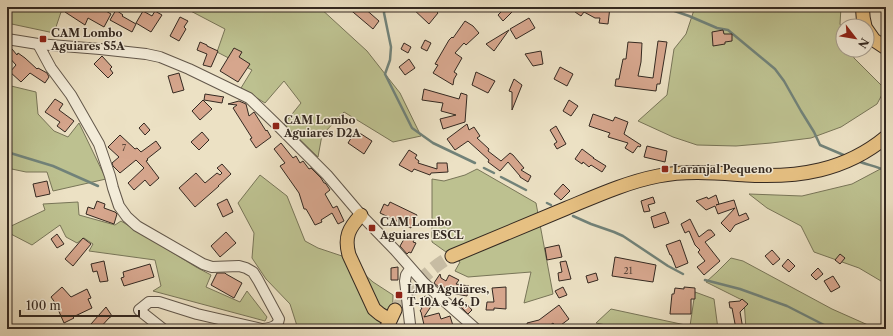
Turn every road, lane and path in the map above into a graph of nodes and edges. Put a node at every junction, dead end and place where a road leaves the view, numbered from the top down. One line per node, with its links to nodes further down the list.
1 (864, 7): 2 (main road)
2 (863, 18)
3 (7, 39): 5 (street)
4 (875, 41): 6 (main road)
5 (38, 44): 8 (street); 14 (street)
6 (886, 48)
7 (886, 137): 9 (main road)
8 (361, 215): 10 (street); 11 (main road)
9 (452, 256)
10 (410, 269): 12 (street); 15 (street)
11 (391, 320)
12 (410, 324)
13 (163, 329): 14 (street)
14 (262, 329)
15 (476, 329)

